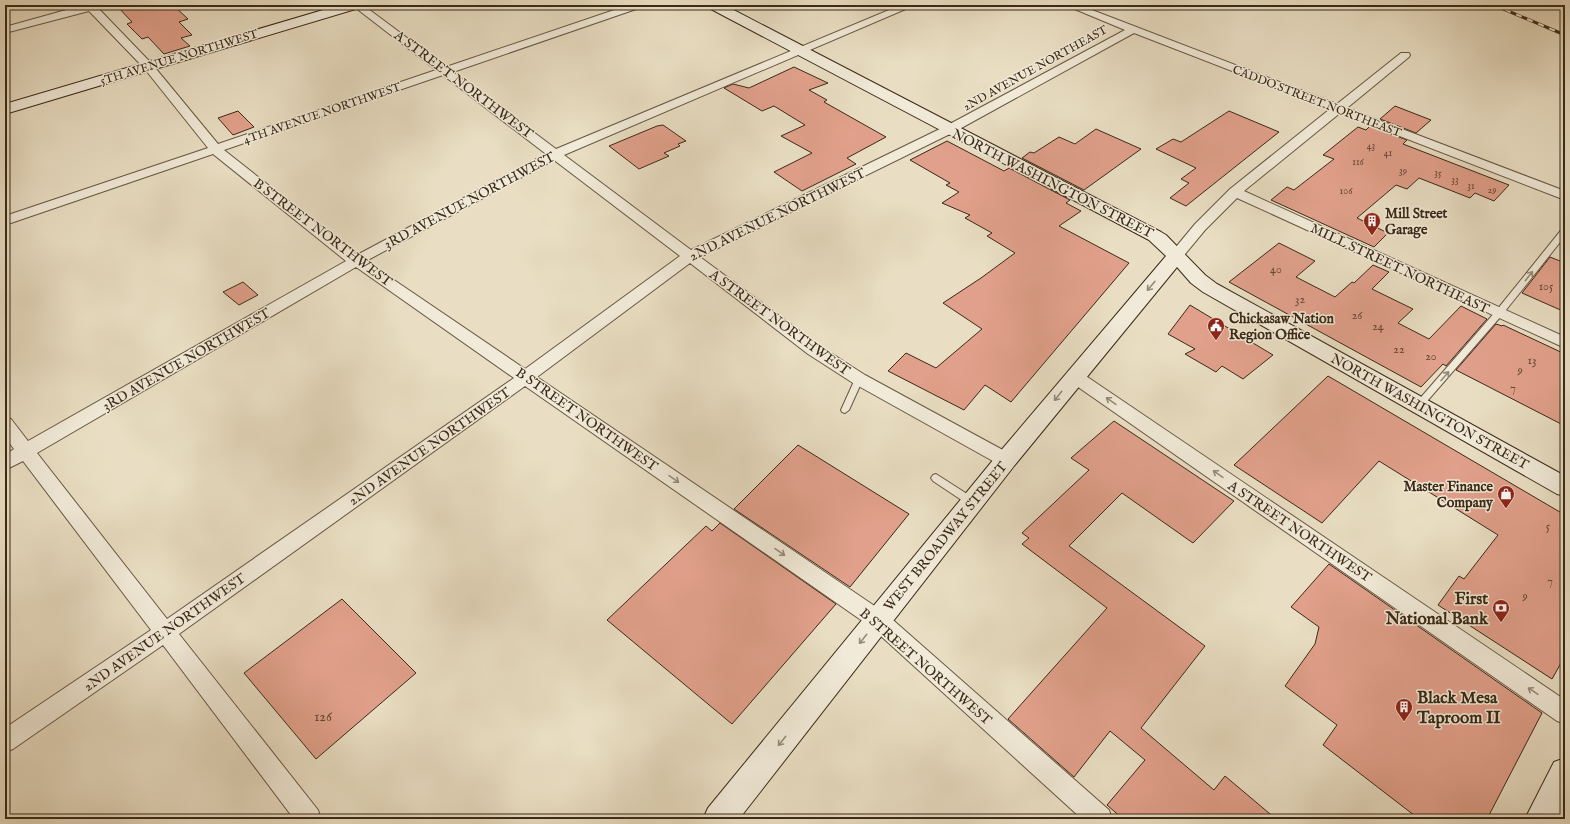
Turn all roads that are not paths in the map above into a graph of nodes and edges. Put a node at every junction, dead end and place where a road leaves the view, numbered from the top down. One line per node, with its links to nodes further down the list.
1 (354, 5): 12 (main road, 5TH AVENUE NORTHWEST)
2 (357, 5): 13 (street, A STREET NORTHWEST)
3 (639, 5): 13 (street, 4TH AVENUE NORTHWEST)
4 (714, 5): 10 (main road, NORTH WASHINGTON STREET)
5 (910, 5): 10 (street, 3RD AVENUE NORTHWEST)
6 (1070, 5): 9 (street, CADDO STREET NORTHEAST)
7 (93, 6): 8 (street); 12 (street, B STREET NORTHWEST)
8 (5, 30)
9 (1133, 30): 15 (street, CADDO STREET NORTHEAST); 16 (street, 2ND AVENUE NORTHEAST)
10 (801, 50): 16 (main road, NORTH WASHINGTON STREET); 18 (street, 3RD AVENUE NORTHWEST)
11 (1405, 54): 15 (street)
12 (148, 66): 14 (main road, 5TH AVENUE NORTHWEST); 17 (street, B STREET NORTHWEST)
13 (445, 70): 17 (street, 4TH AVENUE NORTHWEST); 18 (street, A STREET NORTHWEST)
14 (5, 109)
15 (1339, 110): 19 (street); 20 (street, CADDO STREET NORTHEAST)
16 (950, 129): 23 (street, 2ND AVENUE NORTHWEST); 24 (main road, NORTH WASHINGTON STREET)
17 (216, 150): 21 (street, 4TH AVENUE NORTHWEST); 25 (street, B STREET NORTHWEST)
18 (555, 153): 23 (street, A STREET NORTHWEST); 25 (street, 3RD AVENUE NORTHWEST)
19 (1235, 192): 24 (street); 26 (street, MILL STREET NORTHEAST)
20 (1565, 196)
21 (5, 221)
22 (1565, 231): 26 (lane, one-way to 22)
23 (690, 256): 29 (street, 2ND AVENUE NORTHWEST); 30 (street, A STREET NORTHWEST)
24 (1176, 256): 28 (main road, WEST BROADWAY STREET, one-way to 28); 31 (main road, NORTH WASHINGTON STREET)
25 (356, 261): 29 (street, B STREET NORTHWEST); 34 (street, 3RD AVENUE NORTHWEST)
26 (1499, 313): 27 (street, MILL STREET NORTHEAST); 31 (lane, one-way to 26)
27 (1565, 344)
28 (1074, 376): 35 (main road, WEST BROADWAY STREET, one-way to 35); 42 (street, A STREET NORTHWEST, one-way to 28)
29 (526, 377): 40 (street, B STREET NORTHWEST, one-way to 40); 41 (street, 2ND AVENUE NORTHWEST)
30 (859, 379): 32 (lane); 35 (street, A STREET NORTHWEST)
31 (1419, 405): 38 (main road, NORTH WASHINGTON STREET)
32 (845, 410)
33 (5, 424): 34 (street)
34 (26, 451): 36 (street, 3RD AVENUE NORTHWEST); 41 (street)
35 (1006, 460): 39 (main road, WEST BROADWAY STREET)
36 (5, 463)
37 (936, 478): 39 (lane)
38 (1565, 487)
39 (972, 502): 40 (main road, WEST BROADWAY STREET)
40 (878, 620): 46 (main road, WEST BROADWAY STREET, one-way to 46); 47 (street, B STREET NORTHWEST)
41 (164, 632): 43 (street, 2ND AVENUE NORTHWEST); 45 (street)
42 (1565, 713)
43 (5, 741)
44 (1565, 773): 48 (main road)
45 (309, 819)
46 (720, 819)
47 (1100, 819)
48 (1541, 819)

